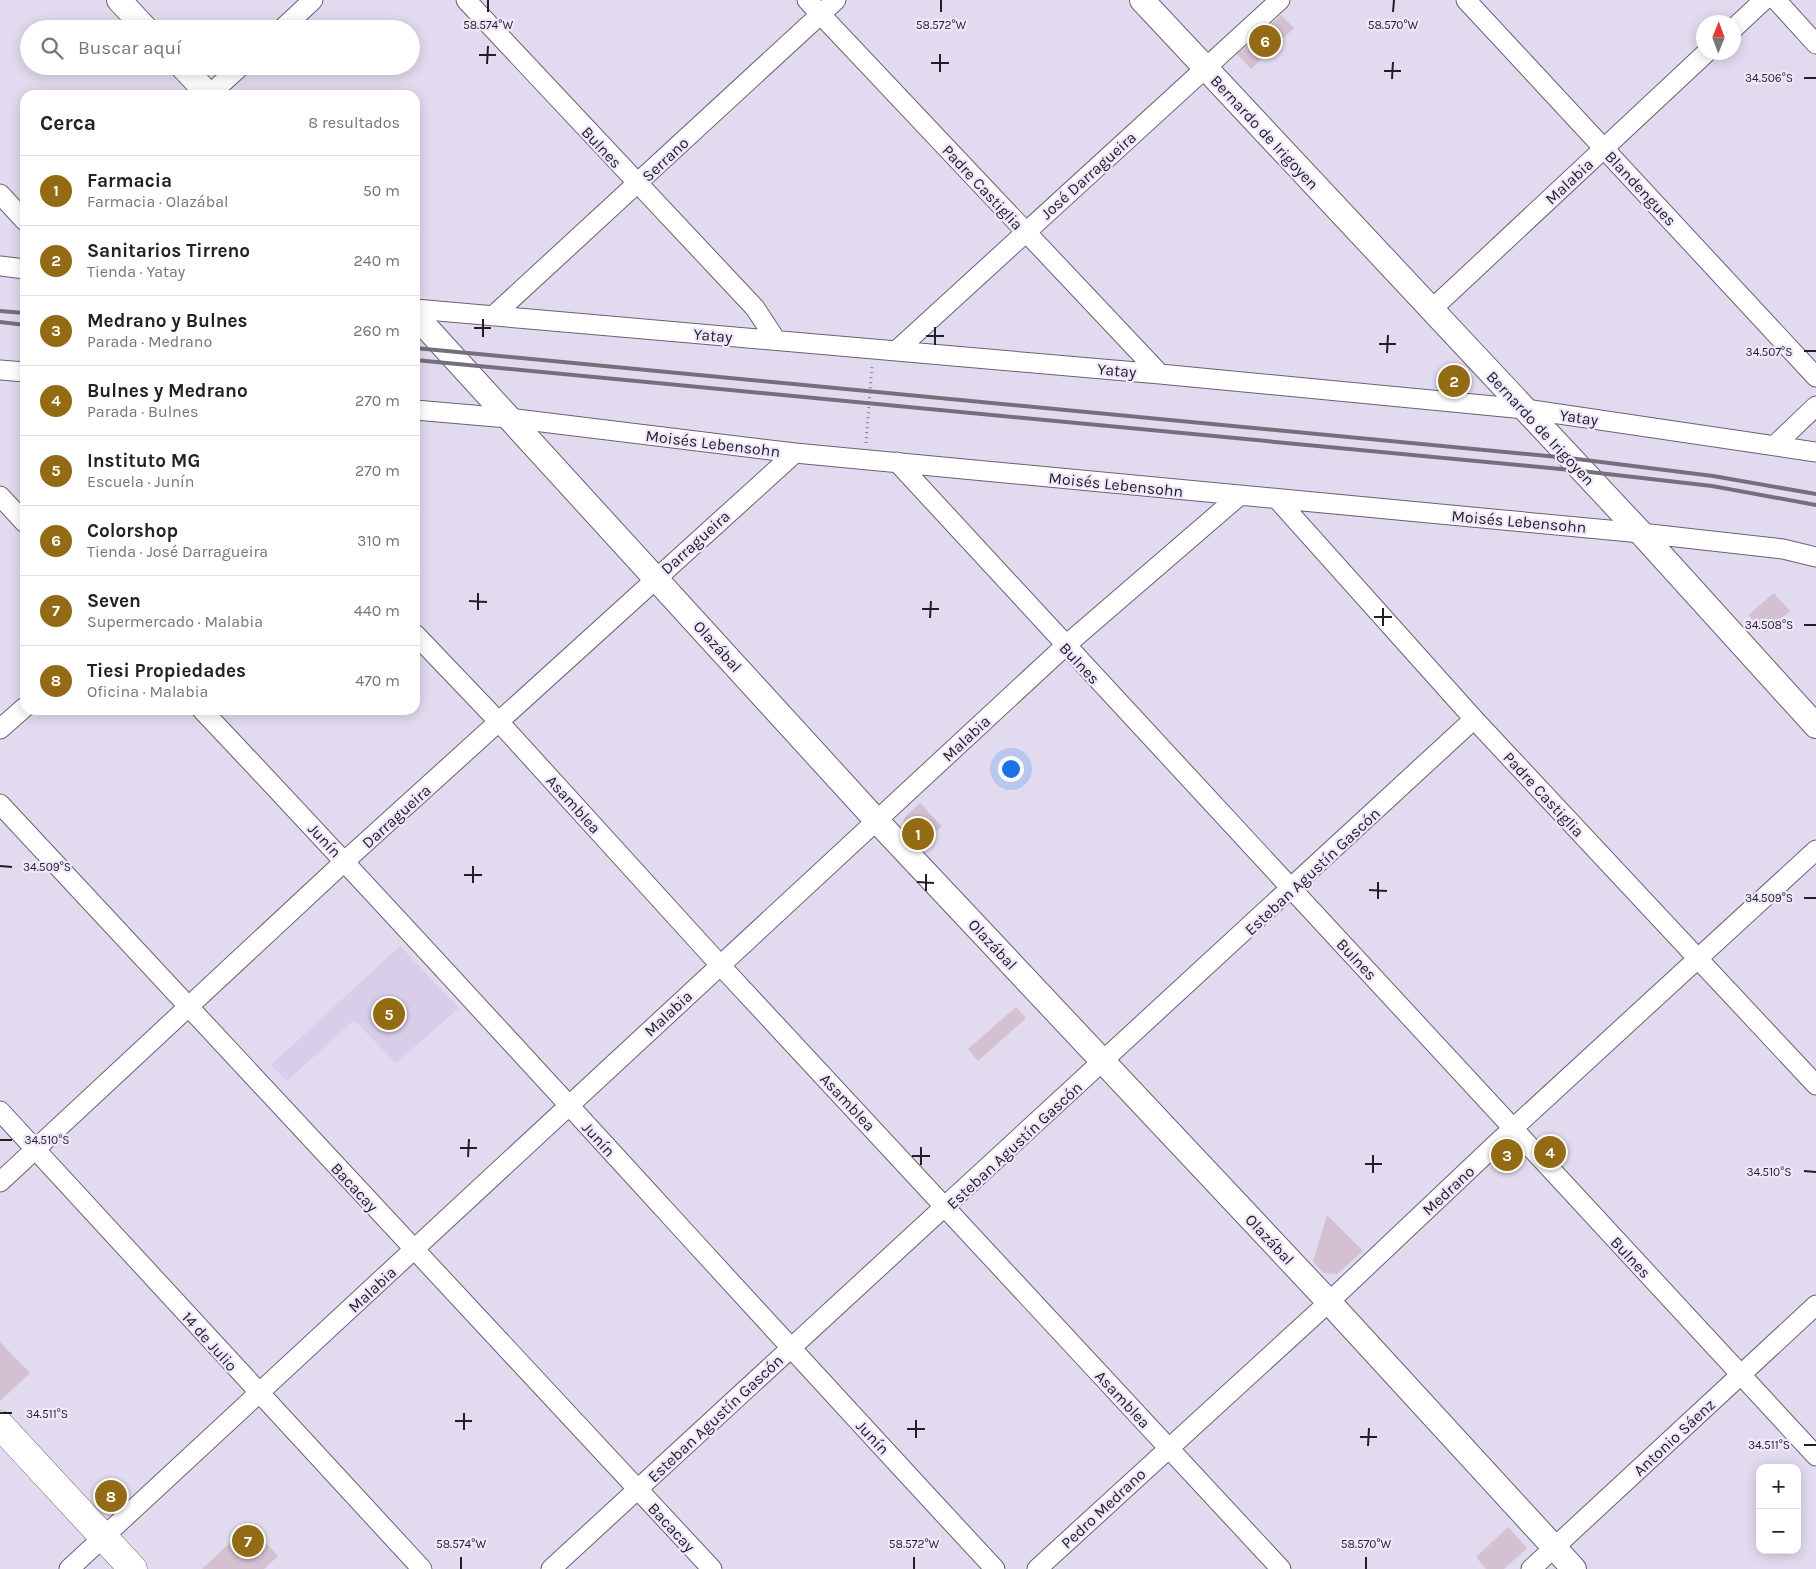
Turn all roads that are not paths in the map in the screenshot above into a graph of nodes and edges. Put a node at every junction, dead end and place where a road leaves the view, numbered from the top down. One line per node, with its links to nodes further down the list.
1 (120, 0): 12 (street)
2 (314, 0): 13 (street)
3 (466, 0): 23 (street, Bulnes)
4 (807, 0): 11 (street, Padre Castiglia)
5 (836, 0): 11 (street, Serrano)
6 (1142, 0): 17 (street, Bernardo de Irigoyen)
7 (1280, 0): 17 (street, José Darragueira)
8 (1466, 0): 22 (street, Blandengues)
9 (1764, 0): 14 (street)
10 (1776, 0): 15 (street)
11 (820, 14): 23 (street, Serrano); 26 (street, Padre Castiglia)
12 (138, 20)
13 (292, 20)
14 (1741, 21)
15 (1816, 44)
16 (1698, 60): 22 (street, Malabia)
17 (1205, 68): 26 (street, José Darragueira); 30 (street, Bernardo de Irigoyen)
18 (190, 75): 20 (street)
19 (231, 75): 21 (street)
20 (204, 90)
21 (215, 90)
22 (1604, 148): 30 (street, Malabia); 38 (street, Blandengues)
23 (638, 185): 31 (street, Serrano); 33 (street, Bulnes)
24 (0, 194): 25 (street)
25 (20, 216)
26 (1025, 232): 34 (street, José Darragueira); 37 (street, Padre Castiglia)
27 (0, 266): 28 (street)
28 (20, 268)
29 (420, 309): 31 (street, Yatay)
30 (1430, 310): 40 (street, Bernardo de Irigoyen)
31 (493, 316): 33 (street, Yatay)
32 (420, 321): 42 (street, Olazábal)
33 (776, 340): 34 (street, Yatay)
34 (896, 351): 37 (street, Yatay)
35 (0, 370): 36 (street)
36 (20, 372)
37 (1160, 374): 40 (street, Yatay)
38 (1816, 377)
39 (1816, 406): 43 (street)
40 (1525, 409): 43 (street, Yatay); 51 (street, Bernardo de Irigoyen)
41 (420, 410): 42 (street, Moisés Lebensohn)
42 (508, 418): 45 (street, Moisés Lebensohn); 53 (street, Olazábal)
43 (1775, 445): 44 (street, Yatay)
44 (1816, 452)
45 (795, 453): 46 (street, Moisés Lebensohn); 53 (street, Darragueira)
46 (897, 462): 48 (street, Moisés Lebensohn); 55 (street, Bulnes)
47 (0, 496): 50 (street)
48 (1239, 496): 49 (street, Moisés Lebensohn); 55 (street, Malabia)
49 (1277, 499): 51 (street, Moisés Lebensohn); 58 (street, Padre Castiglia)
50 (20, 518)
51 (1640, 533): 52 (street, Moisés Lebensohn); 60 (street, Bernardo de Irigoyen)
52 (1816, 557)
53 (655, 578): 59 (street, Darragueira); 63 (street, Olazábal)
54 (420, 639): 59 (street, Asamblea)
55 (1065, 646): 63 (street, Malabia); 66 (street, Bulnes)
56 (20, 711): 61 (street)
57 (207, 715): 65 (street, Junín)
58 (1474, 719): 66 (street, Esteban Agustín Gascón); 67 (street, Padre Castiglia)
59 (500, 723): 65 (street, Darragueira); 68 (street, Asamblea)
60 (1816, 726)
61 (0, 729)
62 (0, 804): 69 (street, Bacacay)
63 (877, 821): 68 (street, Malabia); 70 (street, Olazábal)
64 (1816, 850): 67 (street, Medrano)
65 (345, 861): 69 (street, Darragueira); 72 (street, Junín)
66 (1292, 889): 70 (street, Esteban Agustín Gascón); 74 (street, Bulnes)
67 (1698, 960): 71 (street, Padre Castiglia); 74 (street, Medrano)
68 (720, 965): 72 (street, Malabia); 77 (street, Asamblea)
69 (188, 1008): 75 (street, Darragueira); 78 (street, Bacacay)
70 (1104, 1063): 77 (street, Esteban Agustín Gascón); 79 (street, Olazábal)
71 (1816, 1085)
72 (568, 1106): 78 (street, Malabia); 81 (street, Junín)
73 (0, 1111): 75 (street, 14 de Julio)
74 (1513, 1128): 79 (street, Medrano); 82 (street, Bulnes)
75 (34, 1148): 76 (street, Darragueira); 83 (street, 14 de Julio)
76 (0, 1182)
77 (946, 1207): 81 (street, Esteban Agustín Gascón); 85 (street, Asamblea)
78 (414, 1250): 83 (street, Malabia); 88 (street, Bacacay)
79 (1329, 1302): 85 (street, Medrano); 90 (street, Olazábal)
80 (1816, 1305): 82 (street, Antonio Sáenz)
81 (791, 1349): 88 (street, Esteban Agustín Gascón); 97 (street, Junín)
82 (1740, 1375): 87 (street, Bulnes); 90 (street, Antonio Sáenz)
83 (258, 1394): 89 (street, Malabia); 94 (street, 14 de Julio)
84 (0, 1425): 89 (main road)
85 (1168, 1448): 98 (street, Pedro Medrano); 99 (street, Asamblea)
86 (0, 1452): 89 (main road)
87 (1816, 1456)
88 (637, 1490): 95 (street, Esteban Agustín Gascón); 96 (street, Bacacay)
89 (97, 1543): 91 (street, Malabia); 92 (main road); 93 (main road)
90 (1555, 1548): 100 (street, Antonio Sáenz); 101 (street, Olazábal)
91 (69, 1569)
92 (109, 1569)
93 (133, 1569)
94 (422, 1569)
95 (552, 1569)
96 (712, 1569)
97 (995, 1569)
98 (1038, 1569)
99 (1281, 1569)
100 (1532, 1569)
101 (1574, 1569)

